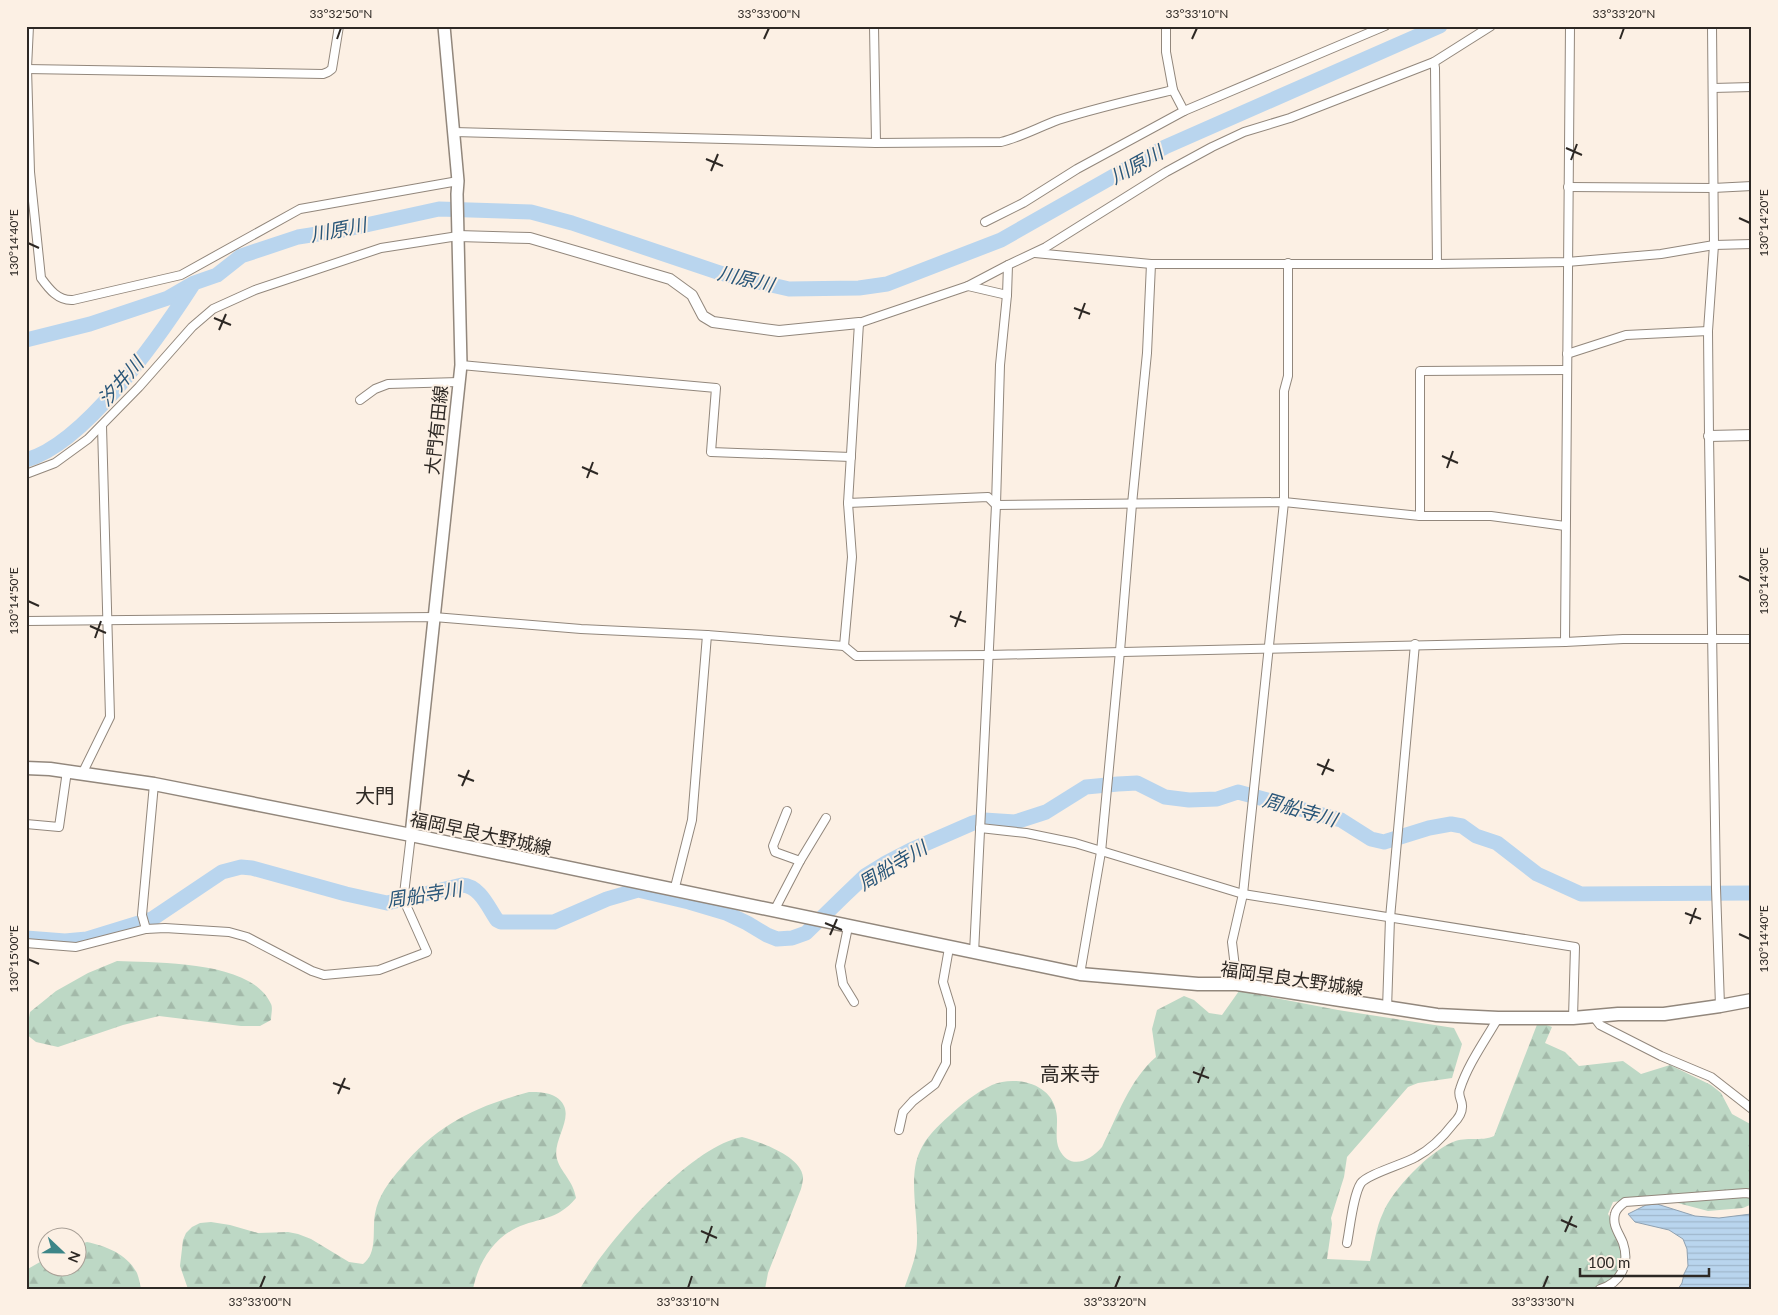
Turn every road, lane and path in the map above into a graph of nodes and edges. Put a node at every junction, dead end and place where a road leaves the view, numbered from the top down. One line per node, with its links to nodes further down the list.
1 (29, 26): 11 (street)
2 (339, 26): 11 (street)
3 (444, 26): 16 (main road, 大門有田線)
4 (874, 26): 17 (street)
5 (1166, 26): 14 (street)
6 (1385, 26): 15 (street)
7 (1491, 26): 10 (street)
8 (1570, 26): 21 (street)
9 (1712, 26): 13 (street)
10 (1434, 62): 27 (street); 31 (street)
11 (27, 68): 18 (street)
12 (1752, 87): 13 (street)
13 (1712, 88): 22 (street)
14 (1173, 90): 15 (street); 17 (street)
15 (1184, 111): 23 (street)
16 (454, 132): 17 (street); 19 (main road, 大門有田線)
17 (876, 143)
18 (28, 173): 19 (street)
19 (458, 181): 24 (main road, 大門有田線)
20 (1752, 186): 22 (street)
21 (1568, 187): 22 (street); 28 (street)
22 (1713, 188): 26 (street)
23 (985, 222)
24 (459, 230): 35 (street); 38 (main road, 大門有田線); 42 (street)
25 (1752, 244): 26 (street)
26 (1714, 245): 28 (street); 36 (street)
27 (1034, 252): 30 (street); 32 (street)
28 (1567, 262): 31 (street); 37 (street)
29 (1288, 263): 30 (street); 31 (street); 47 (street)
30 (1150, 264): 49 (street)
31 (1437, 264)
32 (1008, 265): 33 (street); 34 (street)
33 (968, 286): 34 (street); 35 (street)
34 (1007, 295): 50 (street)
35 (859, 323): 45 (street)
36 (1708, 331): 37 (street); 44 (street)
37 (1567, 354): 39 (street)
38 (461, 365): 40 (main road, 大門有田線); 45 (street)
39 (1566, 370): 51 (street); 52 (street)
40 (459, 382): 41 (street); 53 (main road, 大門有田線)
41 (360, 400)
42 (102, 426): 46 (street); 54 (street)
43 (1752, 435): 44 (street)
44 (1709, 436): 57 (street)
45 (851, 457): 48 (street)
46 (26, 474)
47 (1284, 502): 49 (street); 51 (street); 62 (street)
48 (848, 503): 50 (street); 61 (street)
49 (1132, 504): 50 (street); 63 (street)
50 (996, 505): 64 (street)
51 (1420, 516): 52 (street)
52 (1566, 526): 59 (street)
53 (434, 618): 54 (street); 56 (street); 73 (main road, 大門有田線)
54 (108, 620): 55 (street); 67 (street)
55 (26, 621)
56 (707, 635): 61 (street); 76 (street)
57 (1711, 639): 58 (street); 59 (street); 89 (street)
58 (1752, 639)
59 (1565, 642): 60 (street)
60 (1415, 644): 62 (street); 79 (street)
61 (844, 646): 64 (street)
62 (1270, 648): 63 (street); 77 (street)
63 (1120, 652): 64 (street); 74 (street)
64 (990, 655): 72 (street)
65 (26, 768): 66 (main road, 福岡早良大野城線)
66 (67, 771): 67 (main road, 福岡早良大野城線); 71 (street)
67 (82, 774): 68 (main road, 福岡早良大野城線)
68 (154, 784): 73 (main road, 福岡早良大野城線); 81 (street)
69 (787, 811): 75 (street)
70 (826, 818): 75 (street)
71 (26, 824)
72 (980, 828): 74 (street); 84 (street)
73 (411, 836): 76 (main road, 福岡早良大野城線); 81 (street)
74 (1101, 852): 77 (street); 85 (street)
75 (800, 861): 78 (street)
76 (674, 891): 78 (main road, 福岡早良大野城線)
77 (1243, 894): 79 (street); 86 (street)
78 (774, 911): 80 (main road, 福岡早良大野城線)
79 (1390, 918): 90 (street); 93 (street)
80 (848, 927): 83 (main road, 福岡早良大野城線); 88 (street)
81 (146, 929): 82 (street)
82 (26, 943)
83 (949, 948): 84 (main road, 福岡早良大野城線); 95 (street)
84 (974, 953): 85 (main road, 福岡早良大野城線)
85 (1080, 974): 86 (main road, 福岡早良大野城線)
86 (1237, 984): 90 (main road, 福岡早良大野城線)
87 (1752, 1000): 89 (main road, 福岡早良大野城線)
88 (854, 1002)
89 (1720, 1006): 91 (main road, 福岡早良大野城線)
90 (1387, 1009): 92 (main road, 福岡早良大野城線)
91 (1594, 1017): 93 (main road, 福岡早良大野城線); 94 (street)
92 (1498, 1018): 93 (main road, 福岡早良大野城線); 97 (street)
93 (1573, 1018)
94 (1752, 1109)
95 (899, 1130)
96 (1752, 1194): 98 (street)
97 (1347, 1243)
98 (1600, 1289)

